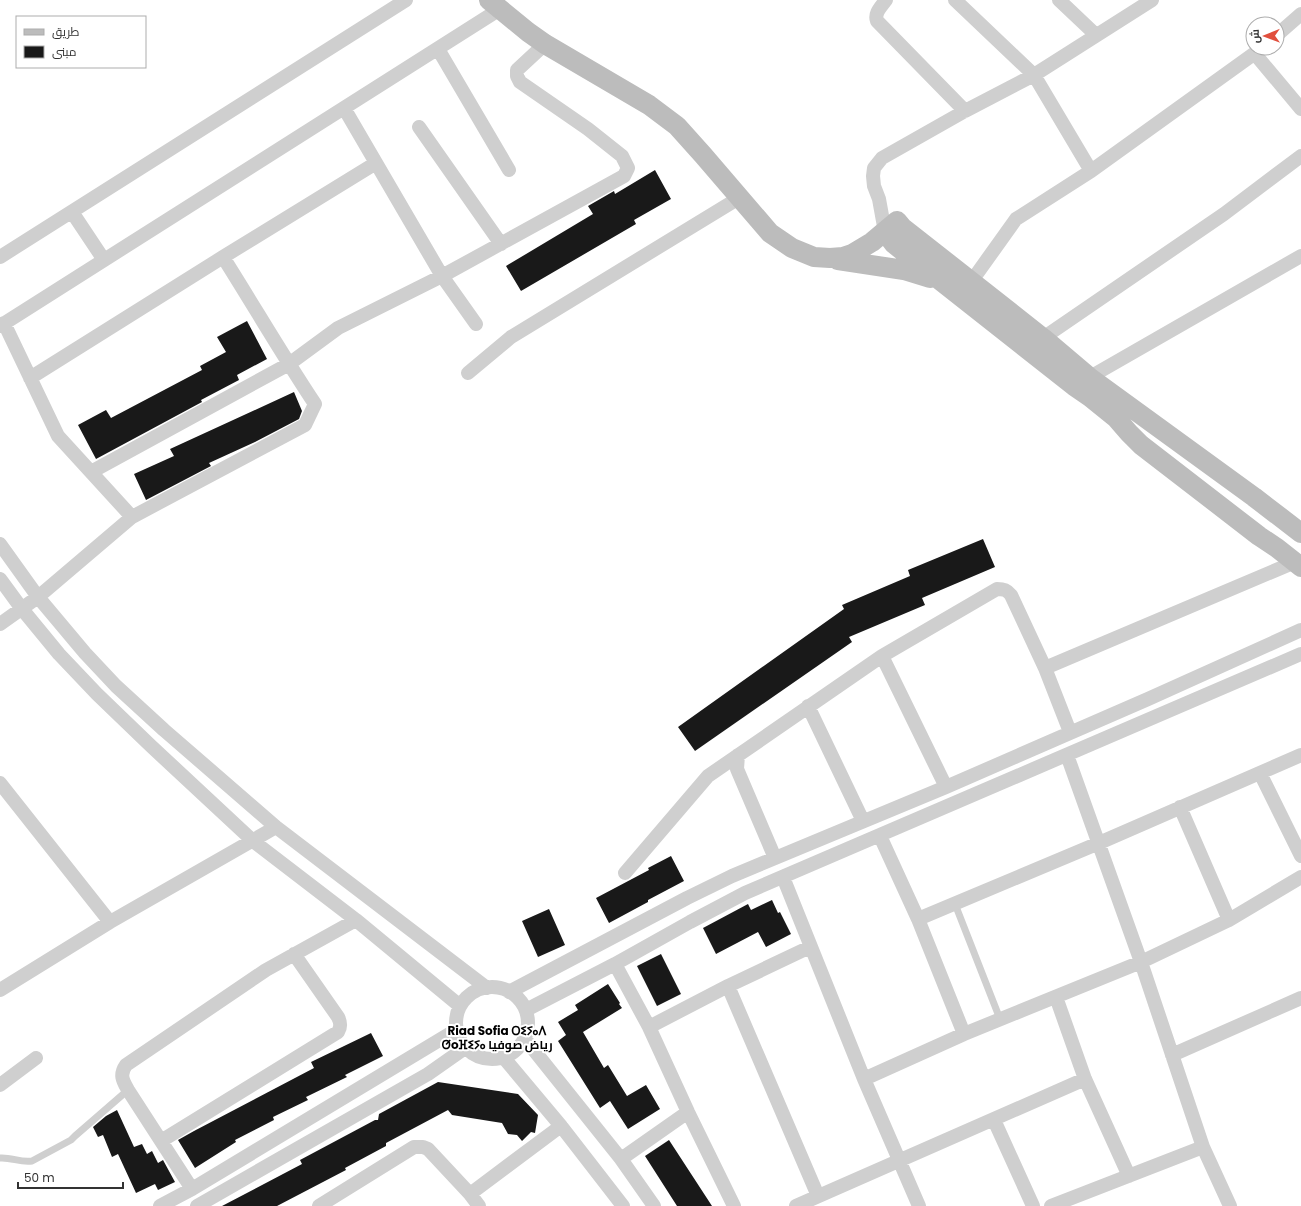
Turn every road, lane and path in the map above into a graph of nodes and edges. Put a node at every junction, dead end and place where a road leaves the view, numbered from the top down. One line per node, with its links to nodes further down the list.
1 (406, 0): 24 (street)
2 (886, 0): 17 (street)
3 (955, 0): 14 (street)
4 (1059, 0): 9 (street)
5 (1150, 1): 9 (street)
6 (495, 5): 10 (street); 11 (street)
7 (1301, 14): 8 (street)
8 (1285, 28)
9 (1096, 36): 14 (street)
10 (545, 44): 23 (street); 26 (street)
11 (438, 49): 15 (street); 21 (street)
12 (1251, 56): 22 (street)
13 (1262, 56): 16 (street)
14 (1034, 75): 17 (street); 22 (street)
15 (344, 108): 20 (street); 31 (street)
16 (1301, 109)
17 (965, 110): 25 (street)
18 (419, 128): 26 (street)
19 (1301, 156): 37 (street)
20 (376, 163): 29 (street); 32 (street)
21 (509, 170)
22 (1091, 171): 34 (street)
23 (739, 198): 30 (street); 39 (street)
24 (72, 212): 28 (street); 31 (street)
25 (891, 226): 30 (street); 33 (street); 34 (street)
26 (501, 244): 32 (street)
27 (1301, 256): 41 (street)
28 (0, 257)
29 (223, 257): 38 (street); 40 (street)
30 (830, 258): 33 (street)
31 (104, 260): 35 (street)
32 (442, 276): 36 (street); 38 (street)
33 (941, 282): 41 (street)
34 (971, 282): 37 (street)
35 (2, 324): 40 (street)
36 (476, 324)
37 (1043, 338): 41 (street)
38 (288, 364): 42 (street); 43 (street)
39 (468, 373)
40 (30, 378): 42 (street)
41 (1082, 382): 44 (street); 46 (street)
42 (91, 472): 43 (street)
43 (132, 517): 48 (street)
44 (1301, 533)
45 (0, 544): 48 (street)
46 (1298, 565): 54 (street)
47 (0, 579): 49 (street)
48 (38, 596): 49 (street); 65 (street)
49 (22, 609): 50 (street); 67 (street)
50 (0, 624)
51 (1301, 630): 56 (street)
52 (1301, 654): 58 (street)
53 (882, 656): 54 (street); 55 (street); 62 (street)
54 (1045, 668): 56 (street)
55 (808, 706): 57 (street); 64 (street)
56 (1070, 732): 62 (street)
57 (738, 755): 70 (street); 71 (street)
58 (1067, 755): 66 (street); 68 (street)
59 (1301, 755): 60 (street)
60 (1260, 773): 63 (street); 69 (street)
61 (0, 782): 78 (street)
62 (946, 787): 64 (street)
63 (1180, 807): 68 (street); 77 (street)
64 (863, 821): 70 (street)
65 (276, 827): 67 (street); 84 (street)
66 (880, 836): 72 (street); 75 (street)
67 (253, 840): 76 (street); 78 (street)
68 (1099, 843): 74 (street); 81 (street)
69 (1301, 856)
70 (775, 858): 86 (street)
71 (625, 873)
72 (783, 877): 79 (street); 82 (street)
73 (1301, 877): 77 (street)
74 (955, 904): 75 (street); 91 (lane)
75 (918, 919): 94 (street)
76 (356, 920): 80 (street); 89 (street)
77 (1229, 920): 81 (street)
78 (110, 922): 85 (street)
79 (810, 947): 83 (street); 100 (street)
80 (294, 954): 103 (street); 107 (street)
81 (1142, 962): 87 (street); 97 (street)
82 (615, 964): 90 (street); 92 (street)
83 (728, 986): 92 (street); 115 (street)
84 (487, 988): 86 (street); 89 (street)
85 (0, 990)
86 (509, 992): 90 (street)
87 (1056, 998): 91 (street); 101 (street)
88 (1301, 998): 97 (street)
89 (460, 1006): 93 (street)
90 (526, 1010): 95 (street)
91 (1000, 1020): 94 (street)
92 (649, 1027): 104 (street)
93 (456, 1030): 96 (street); 113 (street)
94 (964, 1034): 100 (street)
95 (525, 1039): 99 (street); 110 (street)
96 (465, 1048): 99 (street); 116 (street)
97 (1172, 1055): 108 (street)
98 (36, 1058): 102 (street)
99 (504, 1058): 106 (street)
100 (864, 1079): 111 (street)
101 (1085, 1079): 105 (street); 112 (street)
102 (0, 1085)
103 (128, 1090): 107 (street); 109 (lane)
104 (688, 1112): 110 (street); 122 (street)
105 (994, 1120): 111 (street); 125 (street)
106 (561, 1126): 114 (street); 120 (street)
107 (161, 1141): 113 (street)
108 (1203, 1147): 112 (street); 127 (street)
109 (0, 1158)
110 (621, 1159): 121 (street)
111 (899, 1160): 115 (street); 124 (street)
112 (1129, 1176): 126 (street)
113 (192, 1189): 117 (street)
114 (470, 1194): 118 (street); 119 (street)
115 (818, 1196): 123 (street)
116 (200, 1205)
117 (160, 1206)
118 (319, 1206)
119 (480, 1206)
120 (622, 1206)
121 (654, 1206)
122 (734, 1206)
123 (796, 1206)
124 (919, 1206)
125 (1033, 1206)
126 (1051, 1206)
127 (1230, 1206)

